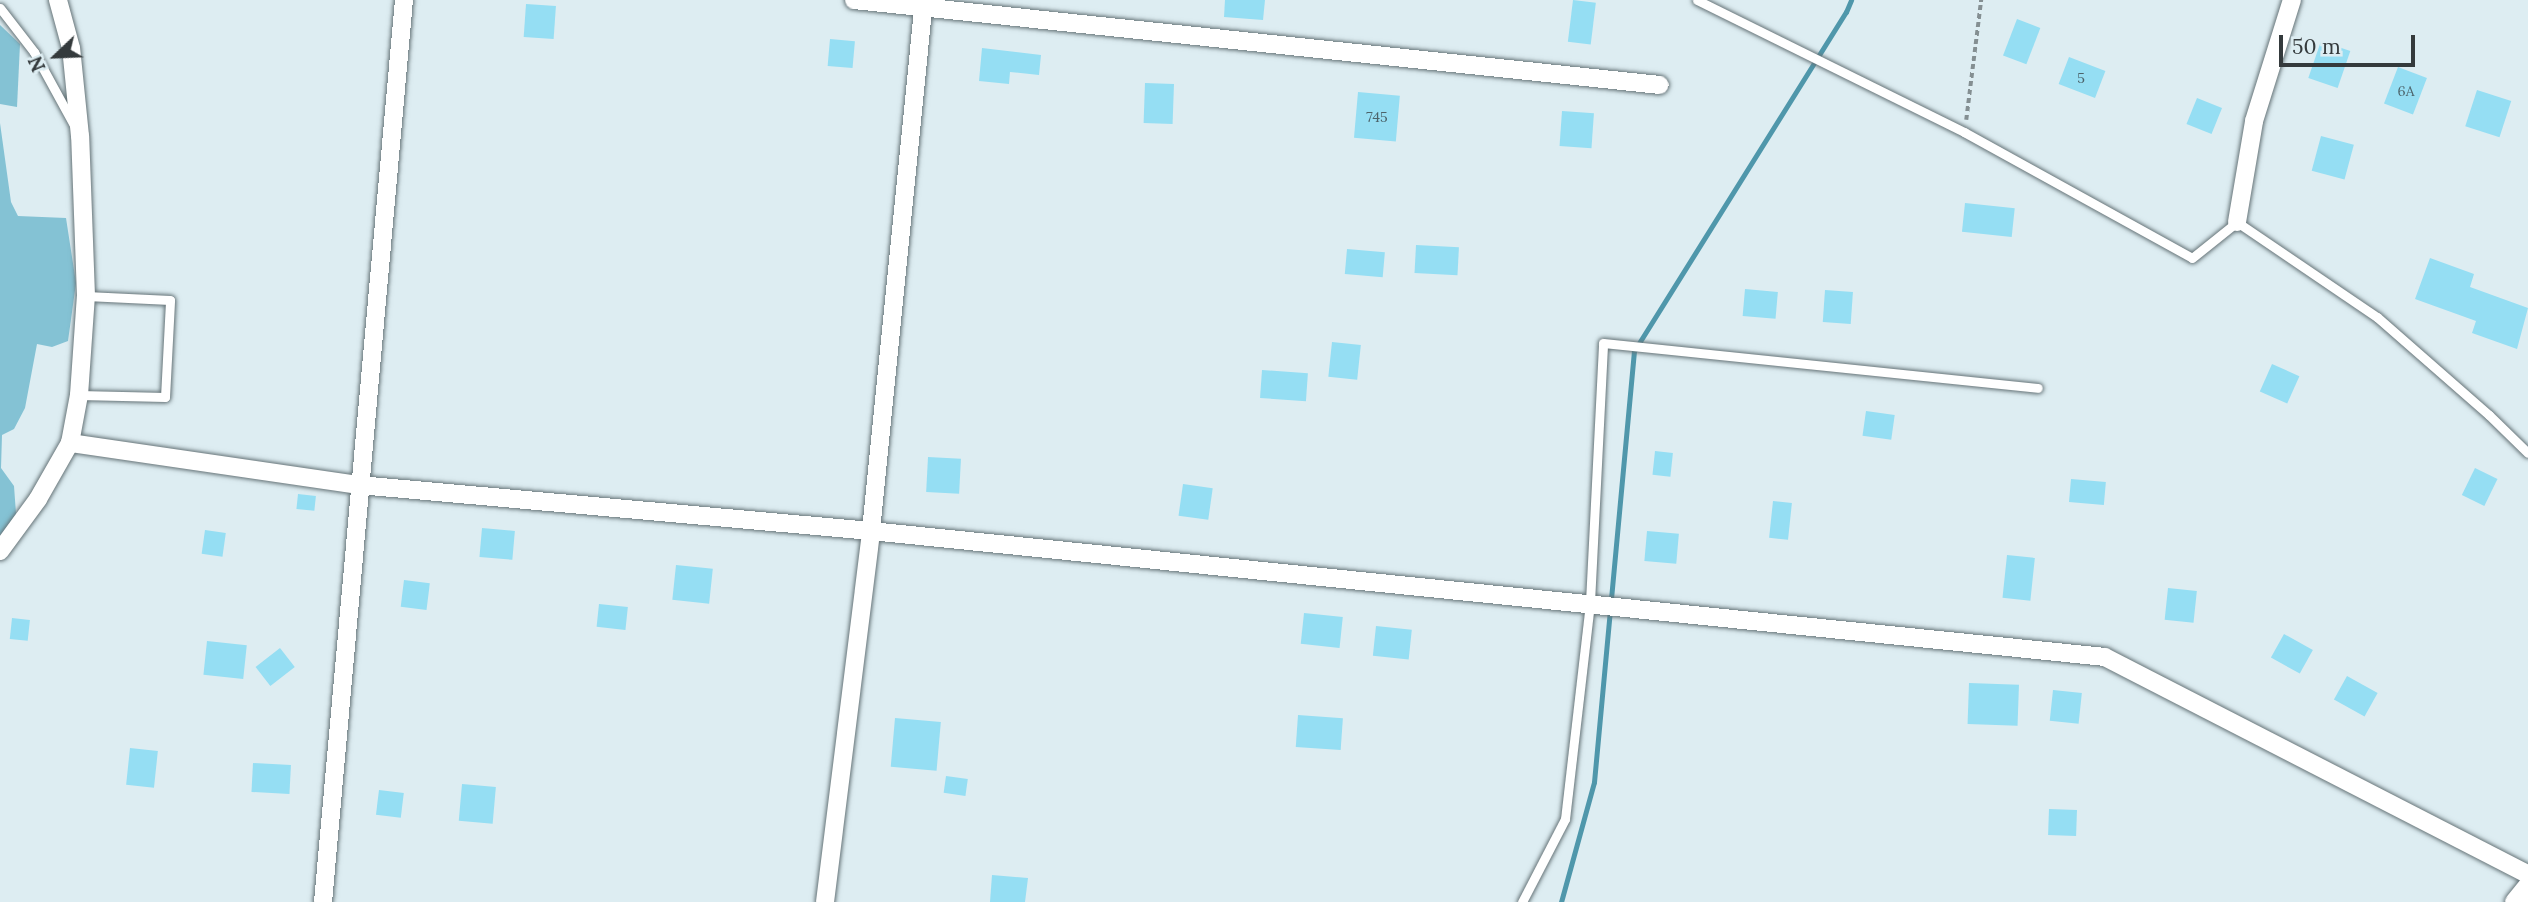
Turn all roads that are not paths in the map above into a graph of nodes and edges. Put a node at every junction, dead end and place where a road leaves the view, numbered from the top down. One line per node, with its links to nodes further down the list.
1 (58, 0): 9 (street)
2 (404, 0): 16 (street)
3 (854, 0): 6 (street)
4 (1698, 0): 10 (lane)
5 (2292, 0): 10 (street)
6 (923, 5): 8 (street); 17 (street)
7 (0, 8): 9 (lane)
8 (1660, 85)
9 (80, 135): 11 (street)
10 (2237, 222): 15 (lane)
11 (86, 296): 13 (street); 13 (lane)
12 (2038, 388): 19 (lane)
13 (79, 395): 14 (street)
14 (70, 443): 16 (street); 18 (street)
15 (2528, 453)
16 (359, 485): 17 (street); 22 (street)
17 (871, 531): 19 (street); 23 (street)
18 (0, 551)
19 (1590, 602): 20 (street); 24 (lane)
20 (2528, 874)
21 (2528, 886): 25 (street)
22 (323, 902)
23 (825, 902)
24 (1522, 902)
25 (2515, 902)

